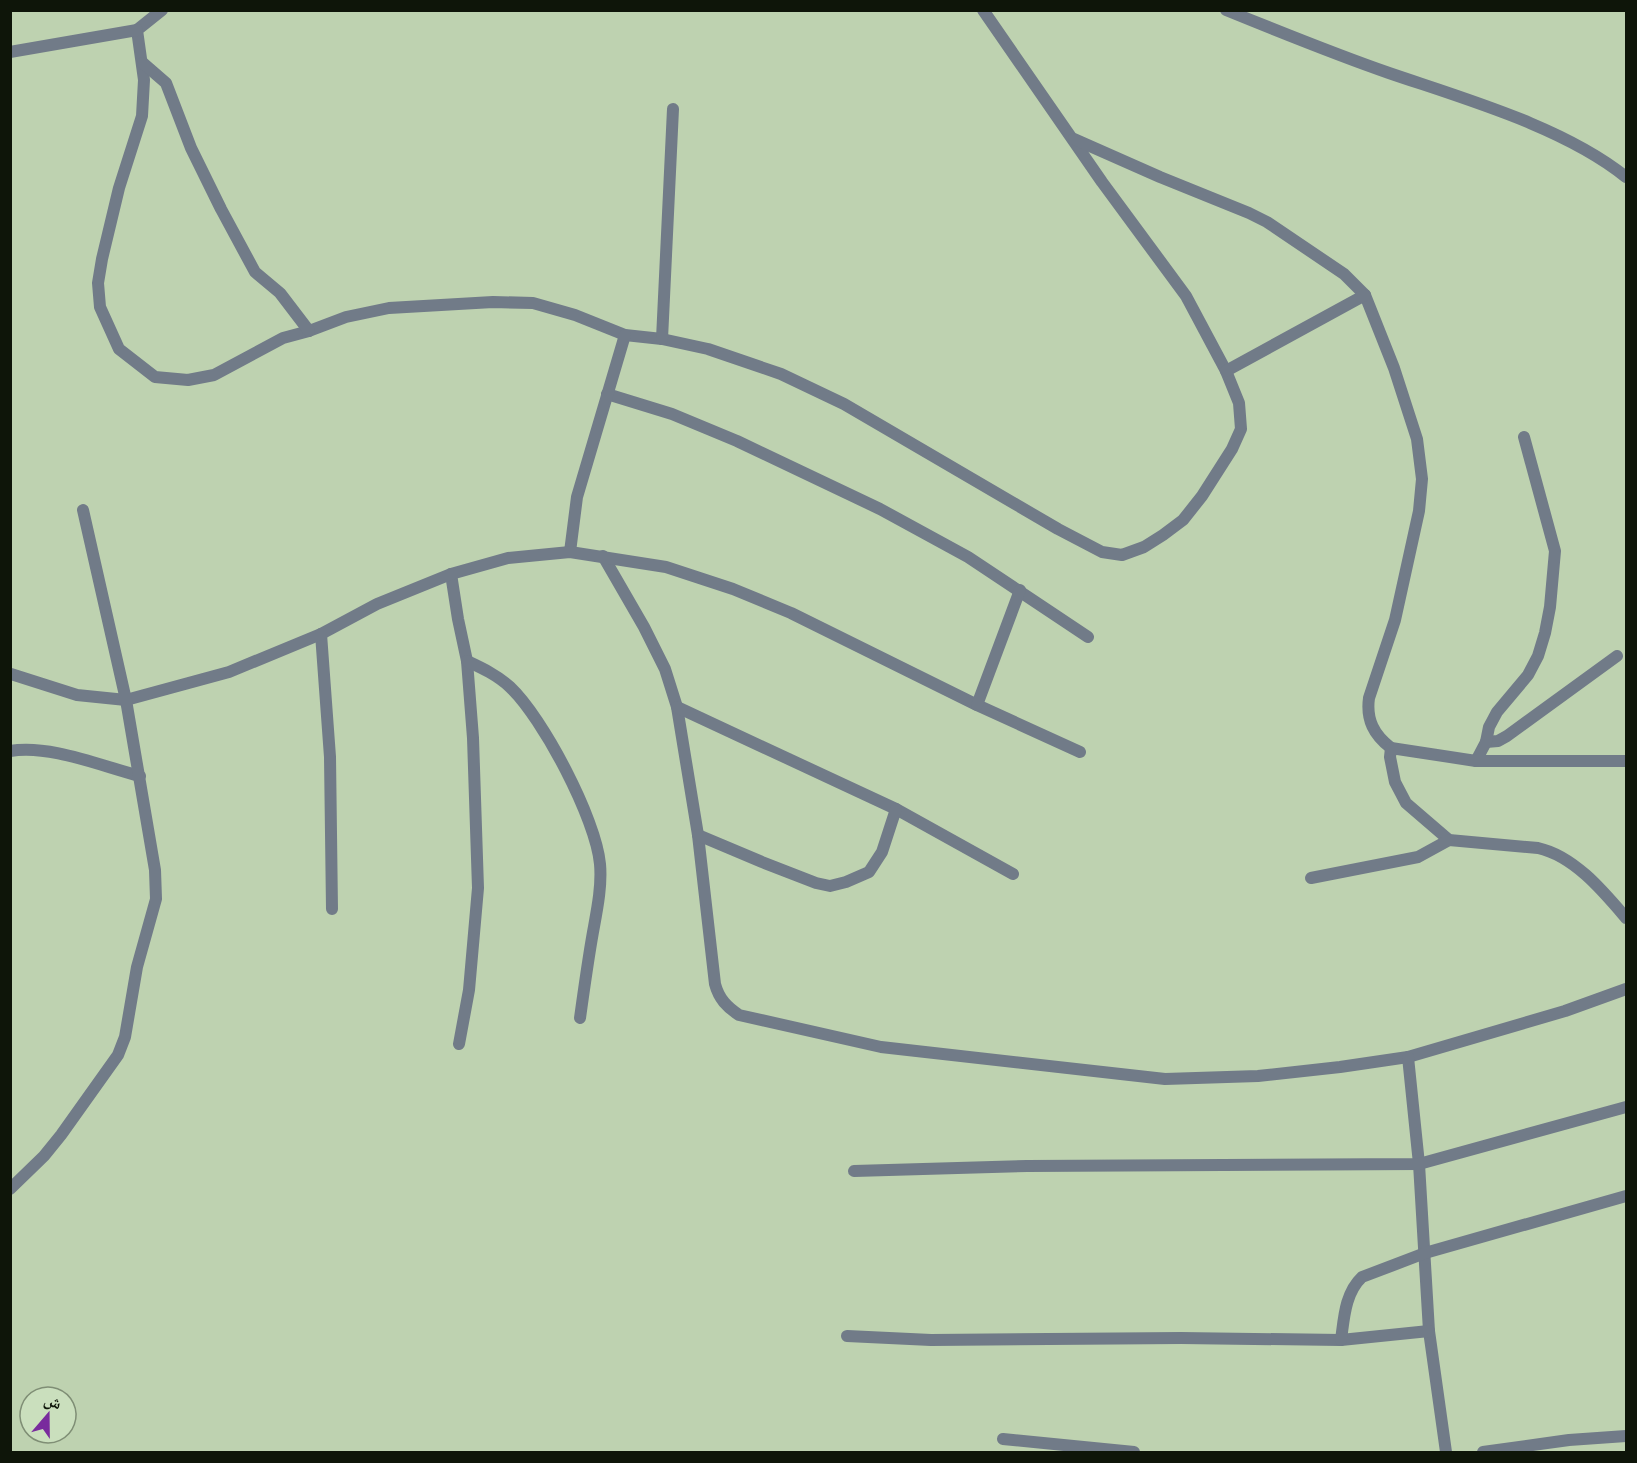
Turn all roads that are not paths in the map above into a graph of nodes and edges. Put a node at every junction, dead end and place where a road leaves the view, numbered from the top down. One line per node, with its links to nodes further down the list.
1 (162, 10): 4 (street)
2 (983, 10): 8 (street)
3 (1226, 10): 9 (street)
4 (136, 30): 5 (street); 6 (street)
5 (10, 52)
6 (143, 63): 11 (street); 11 (street)
7 (674, 110): 13 (street)
8 (1073, 138): 10 (street); 14 (street)
9 (1626, 177)
10 (1365, 295): 14 (street); 31 (street)
11 (309, 331): 12 (street)
12 (625, 335): 13 (street); 15 (street)
13 (662, 339): 14 (street)
14 (1226, 371)
15 (607, 394): 18 (street); 21 (street)
16 (1524, 437): 30 (street)
17 (83, 510): 27 (street)
18 (570, 552): 19 (street); 20 (street)
19 (603, 556): 28 (street); 29 (street)
20 (451, 573): 22 (street); 25 (street)
21 (1020, 590): 23 (street); 28 (street)
22 (321, 634): 27 (street); 42 (street)
23 (1088, 638)
24 (1617, 656): 30 (street)
25 (467, 661): 45 (street); 46 (street)
26 (11, 674): 27 (street)
27 (126, 700): 36 (street)
28 (977, 705): 33 (street)
29 (677, 707): 37 (street); 38 (street)
30 (1486, 742): 34 (street)
31 (1391, 748): 34 (street); 39 (street)
32 (10, 751): 36 (street)
33 (1080, 752)
34 (1476, 761): 35 (street)
35 (1626, 761)
36 (140, 776): 51 (street)
37 (896, 808): 38 (street); 40 (street)
38 (698, 835): 47 (street)
39 (1449, 840): 41 (street); 43 (street)
40 (1013, 874)
41 (1311, 878)
42 (332, 909)
43 (1626, 918)
44 (1626, 989): 47 (street)
45 (580, 1018)
46 (459, 1044)
47 (1408, 1057): 49 (street)
48 (1626, 1107): 49 (street)
49 (1419, 1164): 50 (street); 53 (street)
50 (854, 1171)
51 (10, 1189)
52 (1626, 1196): 53 (street)
53 (1425, 1253): 54 (street); 56 (street)
54 (1429, 1332): 56 (street); 60 (street)
55 (847, 1336): 56 (street)
56 (1341, 1340)
57 (1626, 1436): 61 (street)
58 (1004, 1439): 59 (street)
59 (1134, 1452)
60 (1446, 1452)
61 (1483, 1452)

